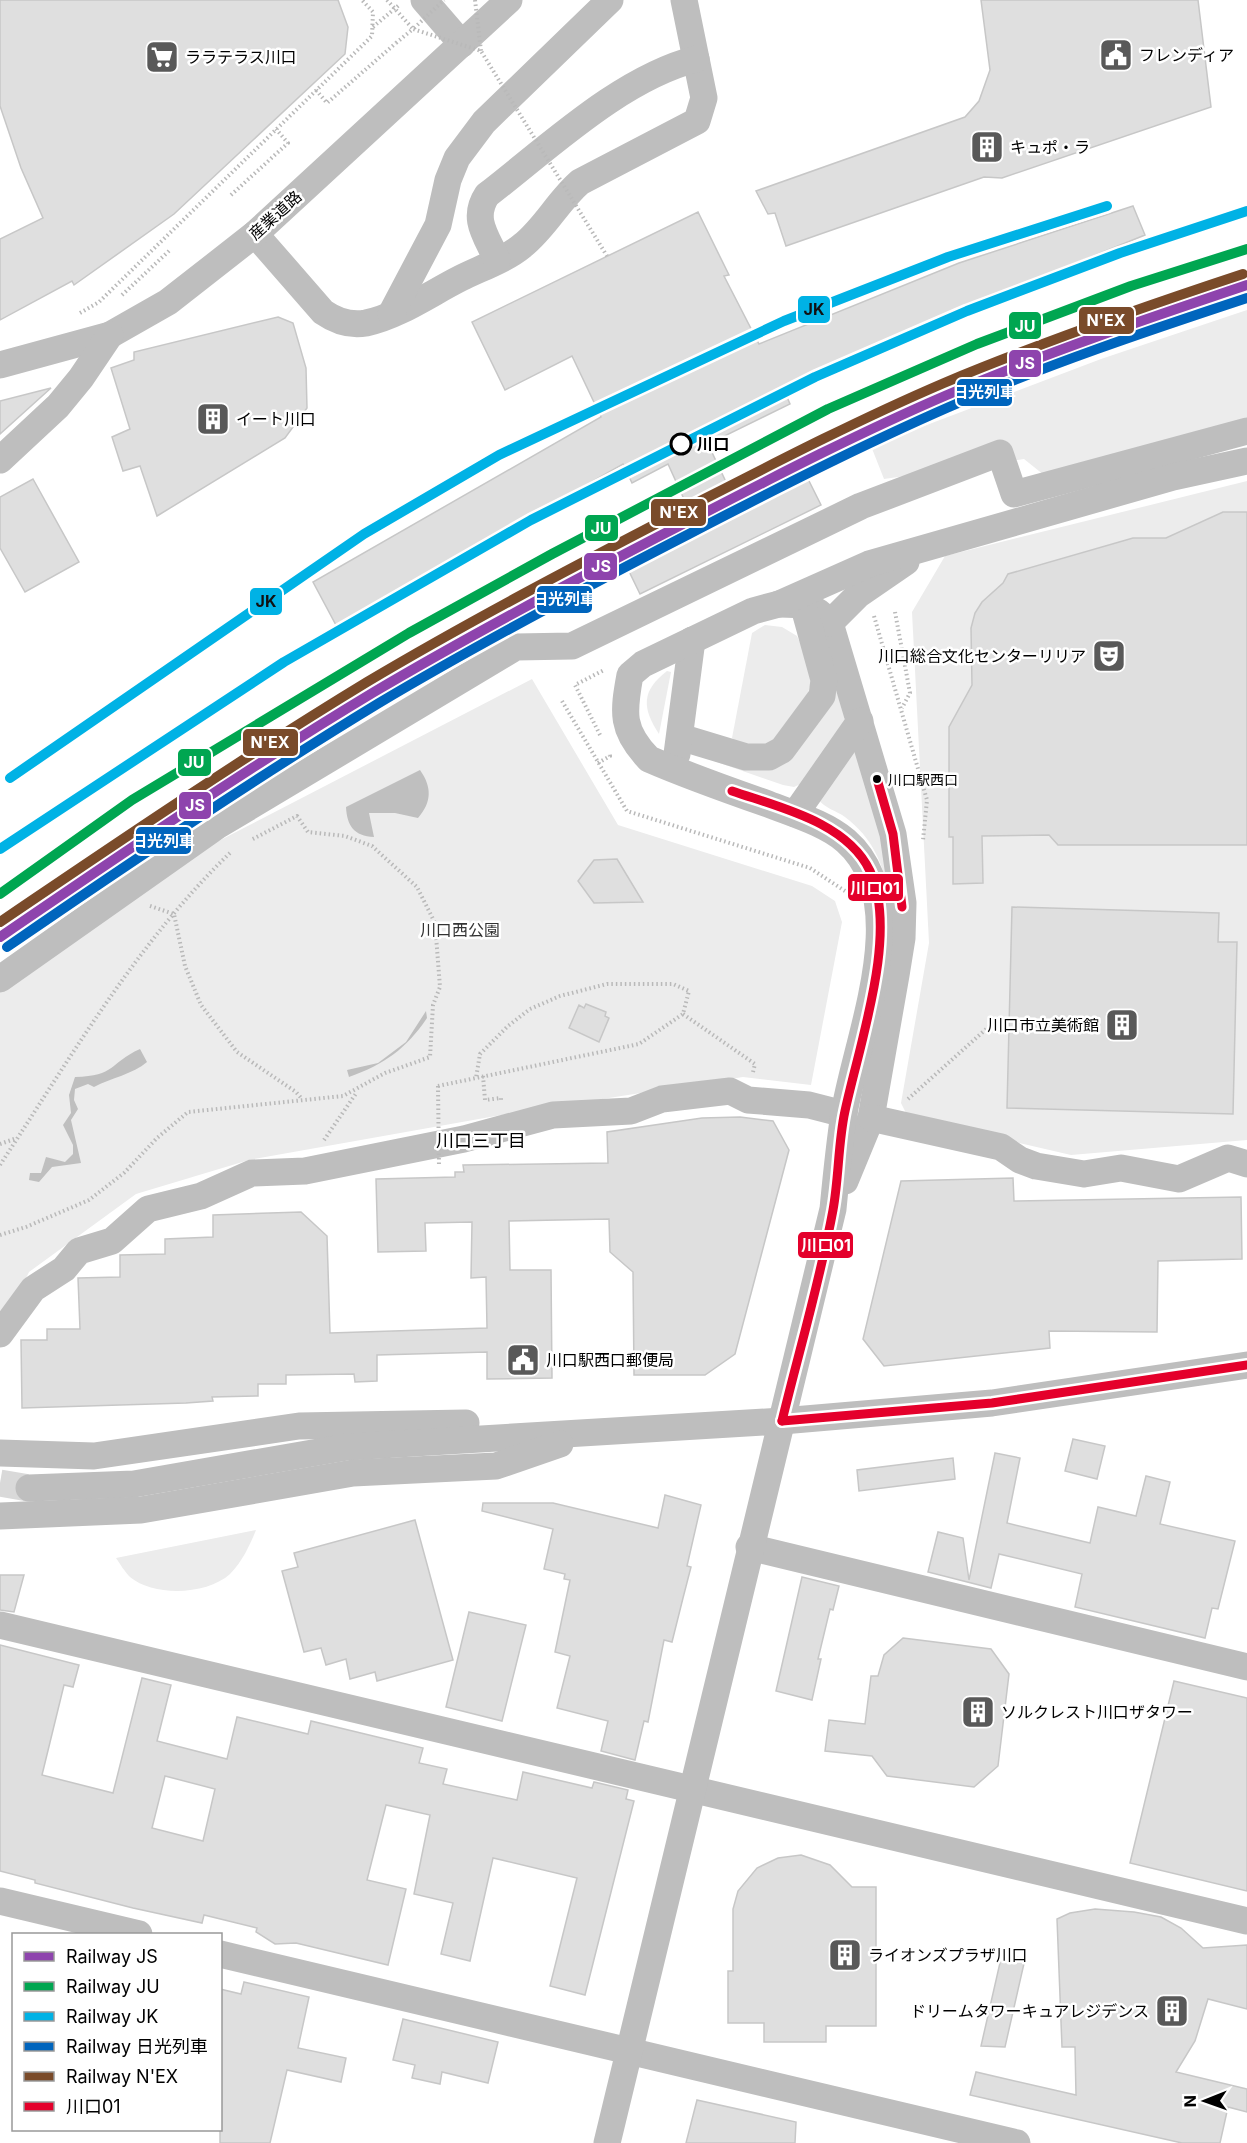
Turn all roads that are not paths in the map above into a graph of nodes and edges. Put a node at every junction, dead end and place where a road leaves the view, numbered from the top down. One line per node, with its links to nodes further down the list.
1 (424, 0): 5 (street)
2 (509, 0): 5 (street, 産業道路)
3 (610, 0): 9 (street)
4 (684, 0): 6 (street)
5 (471, 47): 7 (street, 産業道路)
6 (696, 58): 8 (street); 8 (street)
7 (255, 234): 9 (street); 10 (street, 産業道路)
8 (497, 260): 9 (street)
9 (391, 314)
10 (110, 335): 11 (street, 産業道路); 13 (street)
11 (0, 364)
12 (1247, 431): 23 (street)
13 (0, 460)
14 (1247, 460): 15 (street)
15 (956, 540): 16 (street); 17 (street)
16 (791, 604): 17 (street); 18 (street); 20 (street)
17 (830, 623): 19 (street)
18 (692, 640): 20 (street); 21 (street)
19 (860, 722): 22 (street); 25 (street)
20 (680, 736): 21 (street)
21 (674, 770): 22 (street)
22 (795, 814): 24 (street)
23 (0, 979)
24 (844, 1114): 27 (street); 28 (street)
25 (871, 1118): 26 (street); 27 (street)
26 (1247, 1164)
27 (833, 1209): 30 (street)
28 (0, 1334)
29 (1247, 1365): 30 (street)
30 (782, 1421): 31 (street); 35 (street)
31 (592, 1433): 32 (street); 33 (street); 34 (street)
32 (0, 1453)
33 (29, 1488)
34 (0, 1516)
35 (749, 1547): 37 (street); 38 (street)
36 (0, 1625): 38 (street)
37 (1247, 1667)
38 (694, 1791): 40 (street); 43 (street)
39 (0, 1901): 41 (street)
40 (1247, 1921)
41 (131, 1933)
42 (222, 1954): 43 (street)
43 (628, 2053): 44 (street); 45 (street)
44 (607, 2143)
45 (1017, 2143)

